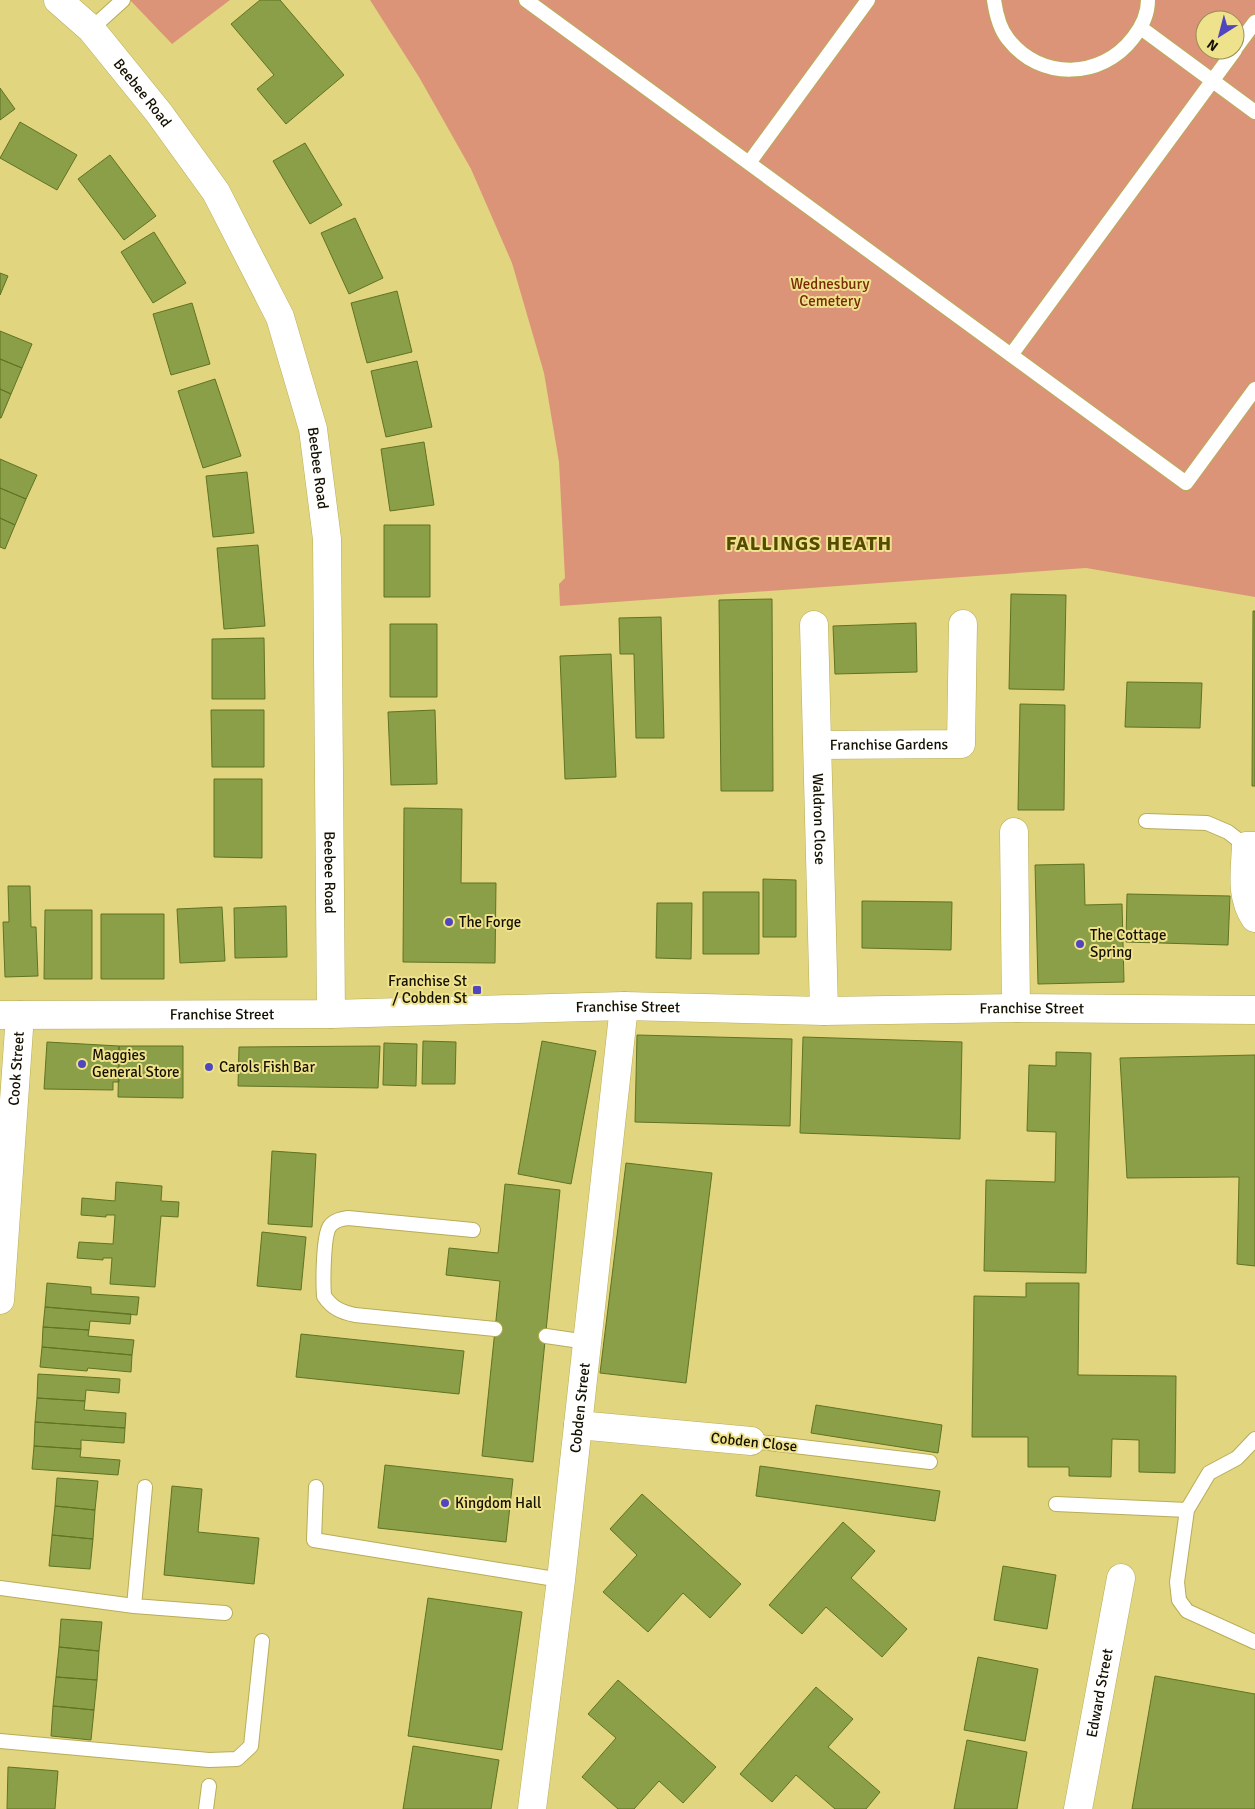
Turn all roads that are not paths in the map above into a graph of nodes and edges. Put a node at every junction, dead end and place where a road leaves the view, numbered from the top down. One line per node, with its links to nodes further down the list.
1 (58, 0): 9 (street, Beebee Road)
2 (123, 0): 9 (lane)
3 (526, 0): 14 (lane)
4 (868, 0): 14 (lane)
5 (994, 0): 8 (lane)
6 (1148, 0): 8 (lane)
7 (1255, 22): 10 (lane)
8 (1140, 28): 12 (lane)
9 (91, 29): 28 (street, Beebee Road)
10 (1245, 36)
11 (1228, 60): 12 (lane)
12 (1212, 81): 13 (lane); 15 (lane)
13 (1255, 112)
14 (749, 164): 15 (lane)
15 (1011, 355): 16 (lane)
16 (1255, 389)
17 (963, 624): 19 (street, Franchise Gardens)
18 (814, 626): 19 (street, Waldron Close)
19 (818, 746): 27 (street, Waldron Close)
20 (1146, 821): 22 (lane)
21 (1014, 832): 25 (street)
22 (1250, 846): 23 (street)
23 (1255, 918)
24 (624, 1006): 27 (street, Franchise Street); 28 (street, Franchise Street); 34 (street, Cobden Street)
25 (1016, 1008): 26 (street, Franchise Street); 27 (street, Franchise Street)
26 (1255, 1010)
27 (824, 1011)
28 (330, 1014): 29 (street, Franchise Street)
29 (10, 1015): 31 (street, Cook Street)
30 (473, 1230): 32 (lane)
31 (0, 1300)
32 (495, 1329)
33 (546, 1336): 34 (lane)
34 (587, 1342): 35 (street, Cobden Street)
35 (578, 1425): 37 (street, Cobden Close); 44 (street, Cobden Street)
36 (1255, 1439): 42 (lane)
37 (750, 1442): 38 (lane, Cobden Close)
38 (930, 1462)
39 (145, 1487): 46 (lane)
40 (316, 1487): 44 (lane)
41 (1056, 1504): 42 (lane)
42 (1187, 1510): 49 (lane)
43 (1121, 1578): 54 (street, Edward Street)
44 (561, 1580): 53 (street, Cobden Street)
45 (0, 1588): 46 (lane)
46 (134, 1606): 47 (lane)
47 (225, 1613)
48 (262, 1641): 50 (lane)
49 (1255, 1642)
50 (0, 1741)
51 (208, 1786): 52 (lane)
52 (206, 1809)
53 (532, 1809)
54 (1078, 1809)

